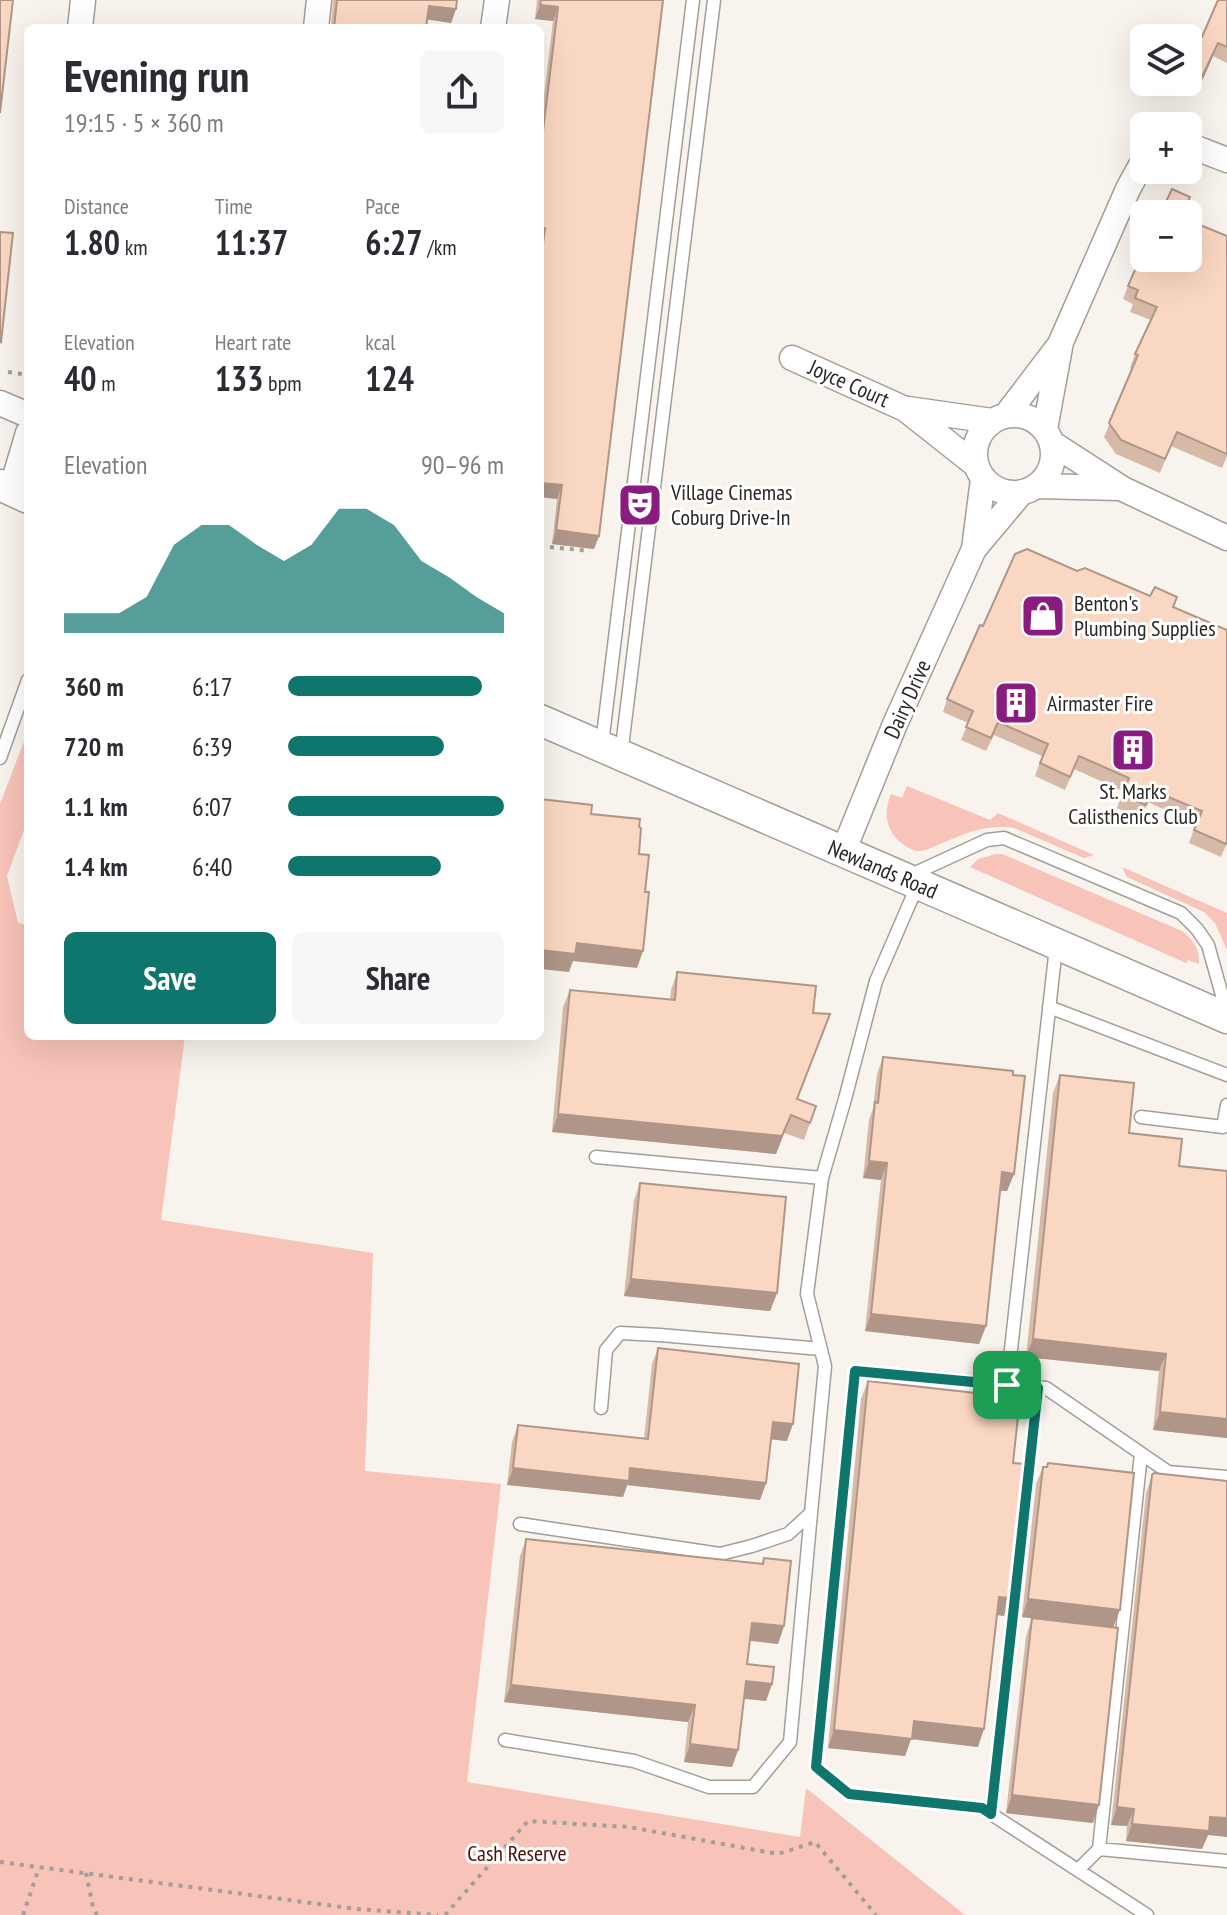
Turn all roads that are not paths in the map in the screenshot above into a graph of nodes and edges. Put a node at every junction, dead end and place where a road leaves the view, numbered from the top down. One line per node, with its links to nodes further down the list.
1 (83, 0): 6 (street)
2 (319, 0): 7 (street)
3 (497, 0): 8 (street)
4 (693, 0): 28 (lane)
5 (714, 0): 28 (lane)
6 (80, 24)
7 (316, 24)
8 (494, 24)
9 (1202, 150): 10 (street)
10 (1227, 160)
11 (1131, 184): 12 (street)
12 (1061, 342): 17 (street); 18 (street)
13 (792, 358): 15 (street, Joyce Court)
14 (0, 403): 16 (street)
15 (905, 409): 17 (street, Joyce Court); 20 (street, Joyce Court)
16 (24, 413)
17 (1000, 417): 18 (street); 20 (street)
18 (1049, 436): 21 (street); 22 (street)
19 (24, 448): 23 (street)
20 (979, 472): 22 (street); 25 (street, Dairy Drive)
21 (1123, 489): 22 (street); 24 (street)
22 (1029, 490): 25 (street, Dairy Drive)
23 (13, 491)
24 (1227, 538)
25 (974, 549): 30 (street, Dairy Drive)
26 (24, 691): 29 (lane)
27 (544, 722): 28 (street, Newlands Road)
28 (611, 751): 30 (street, Newlands Road)
29 (0, 758)
30 (843, 852): 31 (street, Newlands Road)
31 (911, 881): 32 (street, Newlands Road); 34 (lane); 39 (lane)
32 (1056, 944): 33 (lane); 34 (street, Newlands Road)
33 (1049, 1007): 35 (lane); 41 (lane)
34 (1227, 1015)
35 (1227, 1075)
36 (1227, 1105): 37 (lane)
37 (1141, 1117)
38 (596, 1157): 39 (lane)
39 (822, 1178): 40 (lane)
40 (821, 1349): 43 (lane); 46 (lane)
41 (1007, 1385): 42 (lane); 53 (lane)
42 (1038, 1388): 44 (lane); 48 (lane)
43 (601, 1408)
44 (1141, 1454): 45 (lane); 51 (lane)
45 (1227, 1477)
46 (811, 1513): 47 (lane); 52 (lane)
47 (520, 1524)
48 (1012, 1625): 49 (lane); 53 (lane)
49 (1028, 1627)
50 (1106, 1636): 51 (lane)
51 (1122, 1638): 54 (lane)
52 (505, 1740)
53 (991, 1814): 56 (lane)
54 (1099, 1849): 55 (lane); 56 (lane)
55 (1227, 1861)
56 (1078, 1870): 57 (lane)
57 (1147, 1915)

